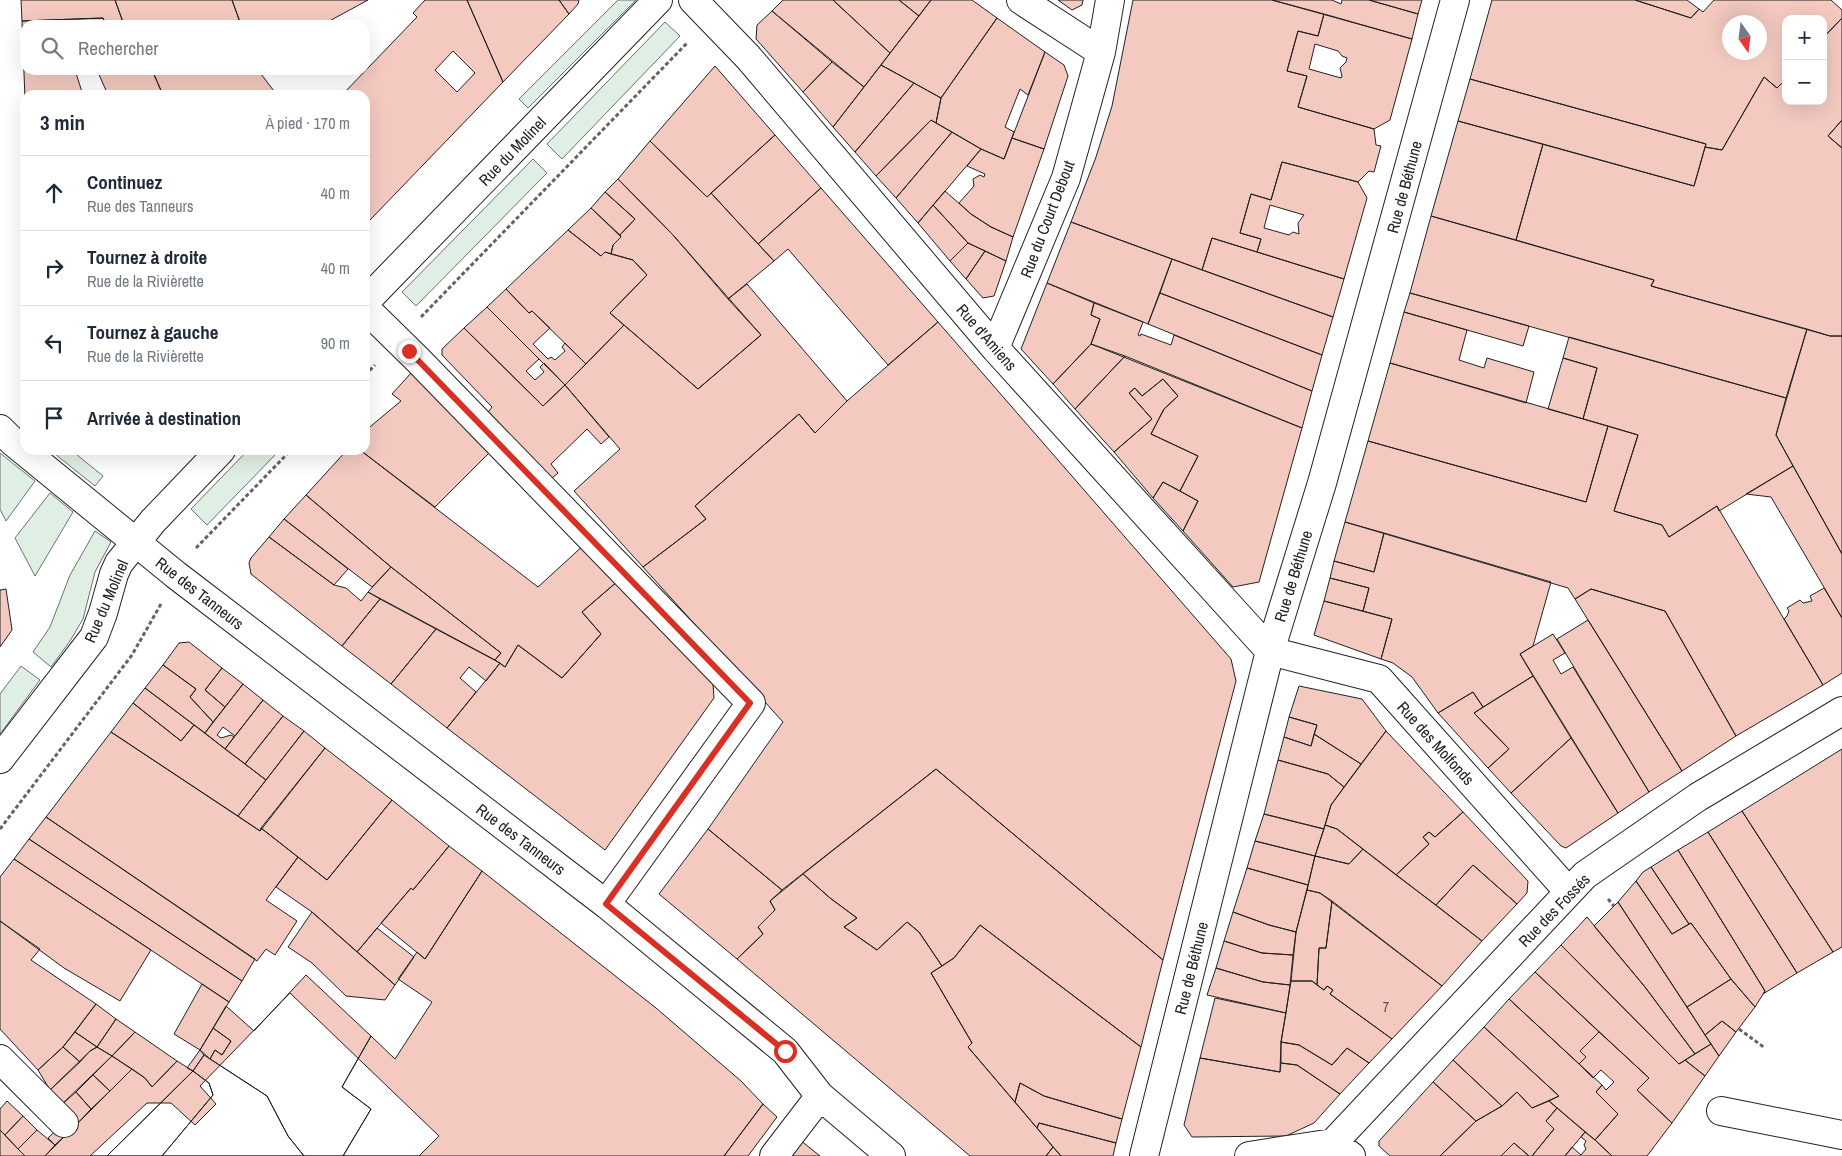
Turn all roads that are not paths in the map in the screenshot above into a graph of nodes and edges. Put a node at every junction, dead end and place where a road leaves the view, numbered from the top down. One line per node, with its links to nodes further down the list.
1 (658, 0): 7 (street, Rue du Molinel)
2 (1021, 0): 6 (street)
3 (1110, 0): 6 (street, Rue du Court Debout)
4 (1455, 0): 15 (street, Rue de Béthune)
5 (702, 9): 9 (street, Rue d'Amiens)
6 (1101, 52): 9 (street, Rue du Court Debout)
7 (370, 297)
8 (370, 313): 19 (street)
9 (995, 348): 15 (street, Rue d'Amiens)
10 (0, 429): 11 (street, Rue des Tanneurs)
11 (20, 448)
12 (29, 455): 14 (street, Rue des Tanneurs)
13 (216, 455): 14 (street, Rue du Molinel)
14 (135, 542): 17 (street, Rue du Molinel); 19 (street, Rue des Tanneurs)
15 (1270, 651): 18 (street, Rue des Molfonds); 28 (street, Rue de Béthune)
16 (1842, 711): 18 (street, Rue des Fossés)
17 (0, 760)
18 (1569, 892): 25 (street, Rue des Fossés)
19 (606, 904): 21 (street, Rue des Tanneurs)
20 (0, 1059): 23 (street)
21 (820, 1096): 26 (street); 27 (street, Rue des Tanneurs)
22 (1721, 1111): 24 (street)
23 (64, 1123)
24 (1842, 1135)
25 (1342, 1150): 29 (street)
26 (774, 1156)
27 (891, 1156)
28 (1144, 1156)
29 (1249, 1156)

